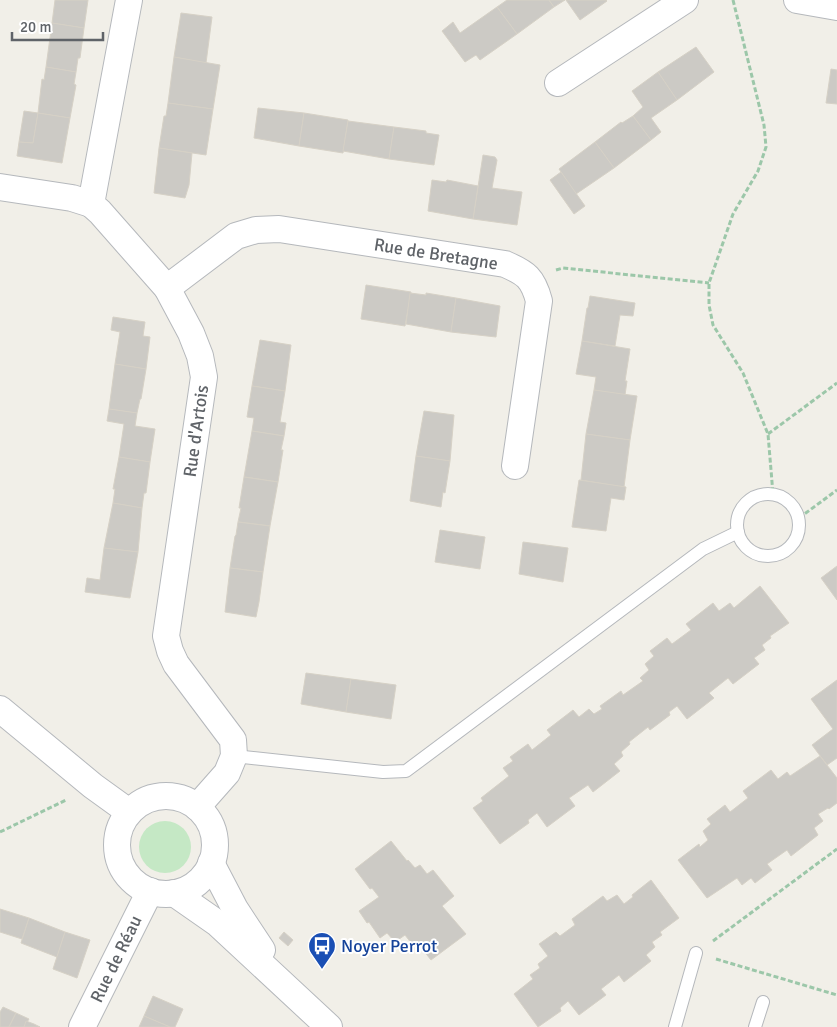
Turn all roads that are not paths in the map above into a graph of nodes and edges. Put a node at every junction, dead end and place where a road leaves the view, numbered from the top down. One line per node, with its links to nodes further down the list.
1 (129, 0): 7 (street)
2 (685, 0): 5 (street)
3 (797, 0): 4 (street)
4 (837, 7)
5 (558, 83)
6 (0, 187): 7 (street)
7 (91, 204): 8 (street, Rue d'Artois)
8 (167, 288): 9 (street, Rue de Bretagne); 12 (street, Rue d'Artois)
9 (515, 466)
10 (738, 532): 10 (lane); 12 (lane)
11 (0, 709): 14 (street)
12 (234, 756): 13 (street)
13 (197, 807): 14 (street); 15 (street)
14 (129, 812): 16 (street)
15 (211, 862): 16 (street); 18 (street)
16 (162, 892): 18 (street); 20 (street, Rue de Réau)
17 (696, 953): 22 (lane)
18 (287, 987): 21 (street)
19 (763, 1002): 23 (lane)
20 (82, 1027)
21 (329, 1027)
22 (675, 1027)
23 (755, 1027)

